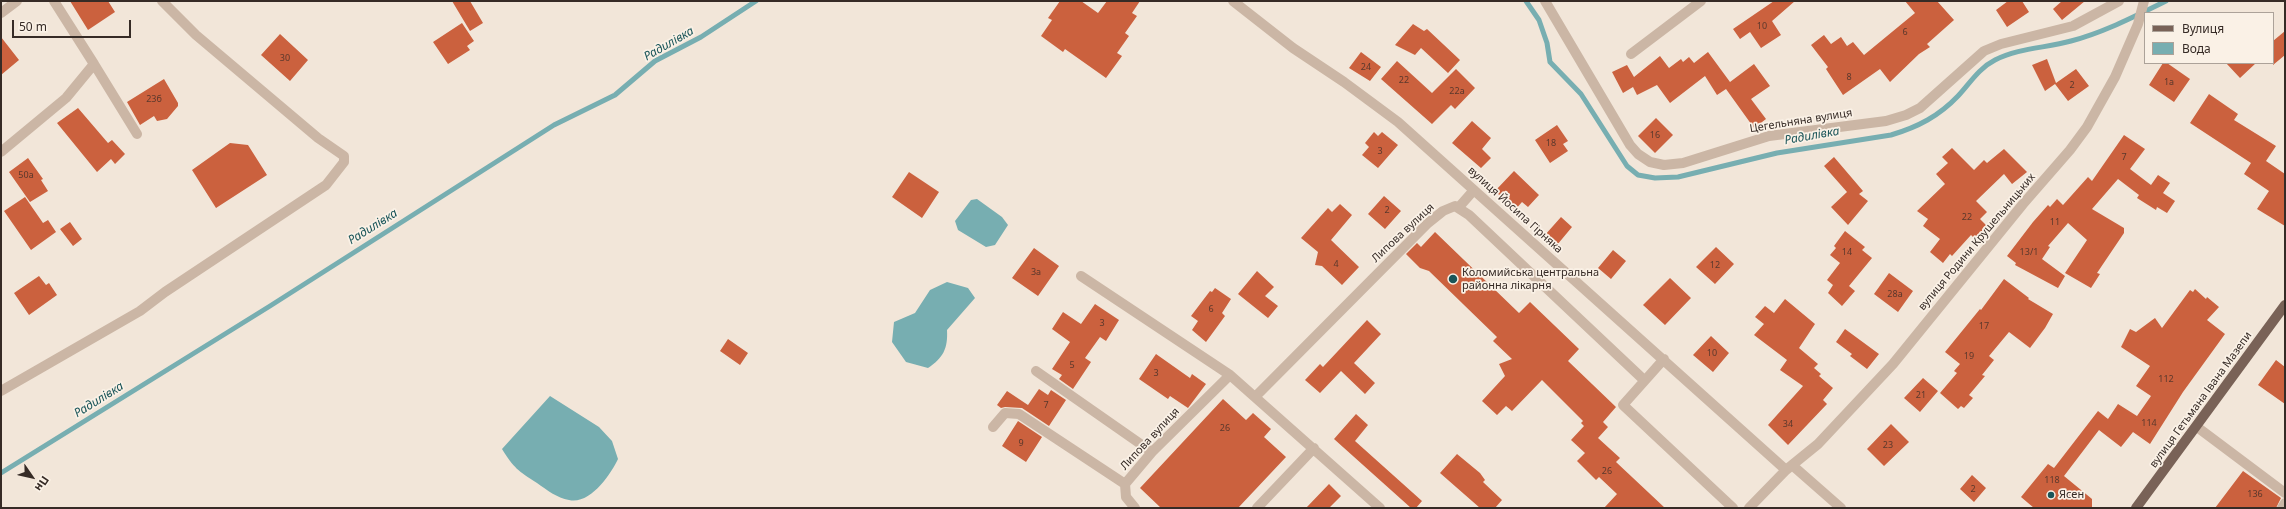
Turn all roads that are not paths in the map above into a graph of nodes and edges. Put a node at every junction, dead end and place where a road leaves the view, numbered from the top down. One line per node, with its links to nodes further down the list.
1 (18, 1): 9 (street)
2 (54, 1): 11 (street)
3 (162, 1): 22 (street)
4 (1233, 1): 14 (street, вулиця Йосипа Гірняка)
5 (1545, 1): 7 (street, Цегельняна вулиця)
6 (1702, 1): 10 (street)
7 (2119, 1)
8 (2144, 2): 28 (street, вулиця Родини Крушельницьких)
9 (1, 13)
10 (1631, 54)
11 (94, 64): 12 (street); 13 (street)
12 (137, 134)
13 (1, 152)
14 (1474, 190): 15 (street); 18 (street, вулиця Йосипа Гірняка)
15 (1459, 207): 21 (street); 23 (street, Липова вулиця)
16 (1081, 276): 20 (street)
17 (2285, 305): 25 (main road, вулиця Гетьмана Івана Мазепи)
18 (1664, 359): 21 (street); 28 (street, вулиця Йосипа Гірняка)
19 (1036, 371): 27 (street)
20 (1230, 375): 23 (street); 27 (street, Липова вулиця)
21 (1644, 380): 35 (street)
22 (1, 391)
23 (1256, 397): 26 (street)
24 (993, 427): 29 (street)
25 (2197, 427): 30 (street); 38 (main road, вулиця Гетьмана Івана Мазепи)
26 (1314, 448): 33 (street); 34 (street)
27 (1152, 452): 29 (street, Липова вулиця)
28 (1789, 467): 36 (street); 37 (street, вулиця Йосипа Гірняка)
29 (1125, 484): 32 (street, Липова вулиця)
30 (2285, 492)
31 (2285, 503): 39 (street)
32 (1135, 508)
33 (1257, 508)
34 (1380, 508)
35 (1733, 508)
36 (1749, 508)
37 (1841, 508)
38 (2136, 508)
39 (2282, 508)

